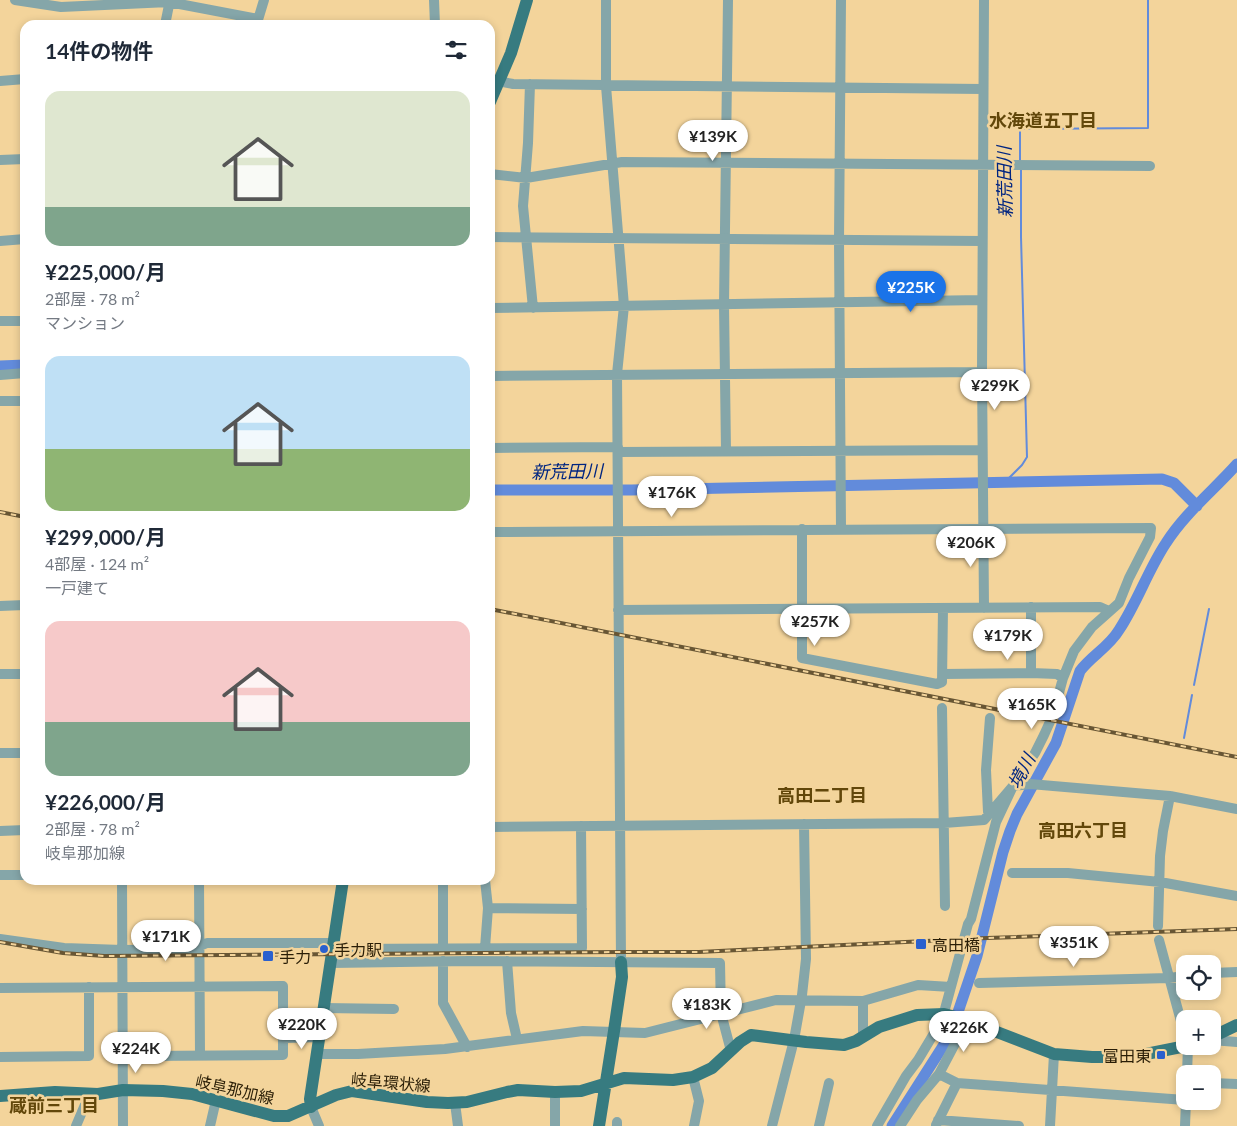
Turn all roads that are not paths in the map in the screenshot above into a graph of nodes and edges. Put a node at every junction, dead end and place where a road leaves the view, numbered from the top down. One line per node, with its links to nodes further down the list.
1 (16, 0): 9 (street)
2 (264, 0): 12 (street)
3 (434, 0): 13 (street)
4 (527, 0): 16 (main road)
5 (606, 0): 18 (street)
6 (728, 0): 19 (street)
7 (841, 0): 20 (street)
8 (984, 0): 21 (street)
9 (170, 1): 10 (street); 11 (street)
10 (166, 20)
11 (249, 20)
12 (258, 20)
13 (435, 20)
14 (20, 79): 15 (street)
15 (0, 80)
16 (495, 84): 17 (street)
17 (530, 84): 18 (street); 30 (street)
18 (606, 86): 19 (street); 24 (street)
19 (726, 86): 20 (street); 25 (street)
20 (840, 87): 21 (street); 26 (street)
21 (983, 89): 27 (street)
22 (20, 159): 23 (street)
23 (0, 160)
24 (612, 162): 25 (street); 30 (street); 33 (street)
25 (726, 163): 26 (street); 35 (street)
26 (840, 164): 27 (street); 36 (street)
27 (982, 165): 28 (street); 38 (street)
28 (1150, 166)
29 (495, 175): 30 (street)
30 (526, 178): 32 (street)
31 (495, 237): 32 (street)
32 (526, 238): 33 (street); 44 (street)
33 (619, 238): 35 (street); 42 (street)
34 (20, 239): 37 (street)
35 (725, 239): 36 (street); 41 (street)
36 (839, 240): 38 (street); 40 (street)
37 (0, 241)
38 (982, 241): 39 (street)
39 (982, 300): 40 (street); 48 (street)
40 (839, 302): 41 (street); 47 (street)
41 (724, 304): 42 (street); 52 (street)
42 (624, 306): 44 (street); 51 (street)
43 (495, 308): 44 (street)
44 (533, 308)
45 (20, 321): 46 (street)
46 (0, 322)
47 (840, 372): 48 (street); 52 (street); 60 (street)
48 (982, 372): 58 (street)
49 (20, 373): 50 (street)
50 (0, 374)
51 (617, 374): 52 (street); 53 (street); 57 (street)
52 (724, 374): 59 (street)
53 (495, 376)
54 (0, 401): 55 (street)
55 (20, 401)
56 (495, 448): 57 (street)
57 (618, 450): 59 (street); 64 (street)
58 (982, 450): 60 (street); 61 (street)
59 (726, 451): 60 (street)
60 (840, 451): 62 (street)
61 (983, 528): 62 (street); 71 (street); 73 (street)
62 (841, 529): 63 (street)
63 (802, 530): 64 (street); 69 (street)
64 (618, 531): 65 (street); 72 (street)
65 (495, 532)
66 (0, 606): 67 (street)
67 (20, 606)
68 (1031, 607): 71 (street); 73 (street); 74 (street)
69 (802, 608): 70 (street); 72 (street); 77 (street)
70 (943, 608): 71 (street); 77 (street)
71 (984, 608)
72 (618, 610): 90 (street)
73 (1109, 611): 78 (street)
74 (1031, 673): 77 (street); 78 (street)
75 (0, 674): 76 (street)
76 (20, 674)
77 (943, 674)
78 (1062, 678): 83 (street)
79 (942, 708): 87 (street)
80 (990, 718): 86 (street)
81 (0, 753): 82 (street)
82 (20, 753)
83 (1017, 785): 84 (street); 86 (street); 127 (street)
84 (1170, 796): 85 (street); 97 (street)
85 (1237, 809)
86 (987, 817): 87 (street)
87 (944, 823): 88 (street); 104 (street)
88 (804, 824): 90 (street); 129 (street)
89 (581, 826): 90 (street); 91 (street); 106 (street)
90 (620, 826): 117 (street)
91 (495, 827)
92 (20, 830): 93 (street)
93 (0, 831)
94 (1012, 873): 97 (street)
95 (0, 875): 96 (street)
96 (20, 875)
97 (1160, 882): 103 (street); 107 (street)
98 (122, 885): 114 (street)
99 (199, 885): 110 (street)
100 (342, 885): 111 (main road)
101 (443, 885): 112 (street)
102 (486, 885): 105 (street)
103 (1237, 896)
104 (945, 906)
105 (488, 908): 106 (street); 113 (street)
106 (582, 909): 113 (street)
107 (1158, 926)
108 (0, 938): 114 (street)
109 (1159, 940): 122 (street)
110 (200, 945): 111 (street); 114 (street); 126 (street)
111 (333, 946): 112 (street); 118 (main road)
112 (443, 948): 113 (street)
113 (485, 948)
114 (122, 950): 124 (street)
115 (443, 961): 116 (street); 118 (street); 147 (street)
116 (507, 961): 117 (street); 143 (street)
117 (622, 962): 134 (street); 138 (main road)
118 (331, 963): 131 (main road)
119 (1237, 972): 120 (street)
120 (1221, 973)
121 (1176, 977): 122 (street)
122 (1169, 978): 123 (street); 133 (street)
123 (979, 983)
124 (123, 986): 125 (street); 126 (street); 162 (street)
125 (89, 987): 128 (street); 154 (street)
126 (200, 987): 142 (street); 152 (street)
127 (951, 987): 130 (street); 135 (street)
128 (0, 988)
129 (801, 1000): 130 (street); 134 (street); 144 (street)
130 (863, 1001): 141 (street)
131 (324, 1008): 132 (street); 140 (main road)
132 (394, 1010)
133 (1178, 1010)
134 (721, 1013): 138 (street); 149 (street)
135 (946, 1014): 136 (main road); 141 (main road); 183 (street)
136 (965, 1020): 151 (main road); 155 (street)
137 (1237, 1025): 139 (main road)
138 (614, 1031): 143 (street); 157 (main road)
139 (1221, 1034)
140 (320, 1037): 142 (street); 150 (main road)
141 (863, 1037): 144 (main road)
142 (283, 1038): 152 (street)
143 (517, 1040): 147 (street)
144 (794, 1040): 149 (main road); 181 (street)
145 (1221, 1040): 146 (street)
146 (1237, 1042)
147 (467, 1047): 150 (street)
148 (1176, 1048): 151 (main road)
149 (731, 1051): 156 (main road)
150 (318, 1054): 170 (main road)
151 (1054, 1054): 163 (street)
152 (200, 1055): 153 (street)
153 (144, 1056)
154 (0, 1057)
155 (939, 1074): 159 (street); 184 (street)
156 (694, 1077): 157 (main road); 180 (street)
157 (607, 1083): 164 (main road, 岐阜環状線); 179 (main road)
158 (829, 1083): 182 (street)
159 (957, 1083): 163 (street); 172 (street)
160 (1221, 1083): 161 (street)
161 (1237, 1084)
162 (123, 1090): 165 (main road, 岐阜那加線); 167 (main road, 岐阜那加線); 174 (street)
163 (1052, 1090): 168 (street); 186 (street)
164 (555, 1092): 169 (main road, 岐阜環状線); 178 (street)
165 (90, 1094): 166 (main road, 岐阜那加線); 173 (street)
166 (0, 1096)
167 (216, 1100): 170 (main road, 岐阜那加線); 175 (street)
168 (1176, 1100)
169 (455, 1103): 170 (main road, 岐阜環状線); 177 (street)
170 (311, 1107): 176 (street)
171 (1185, 1110): 187 (street)
172 (937, 1123): 185 (street)
173 (76, 1126)
174 (123, 1126)
175 (210, 1126)
176 (319, 1126)
177 (458, 1126)
178 (555, 1126)
179 (599, 1126)
180 (694, 1126)
181 (772, 1126)
182 (819, 1126)
183 (877, 1126)
184 (900, 1126)
185 (1019, 1126)
186 (1050, 1126)
187 (1184, 1126)

